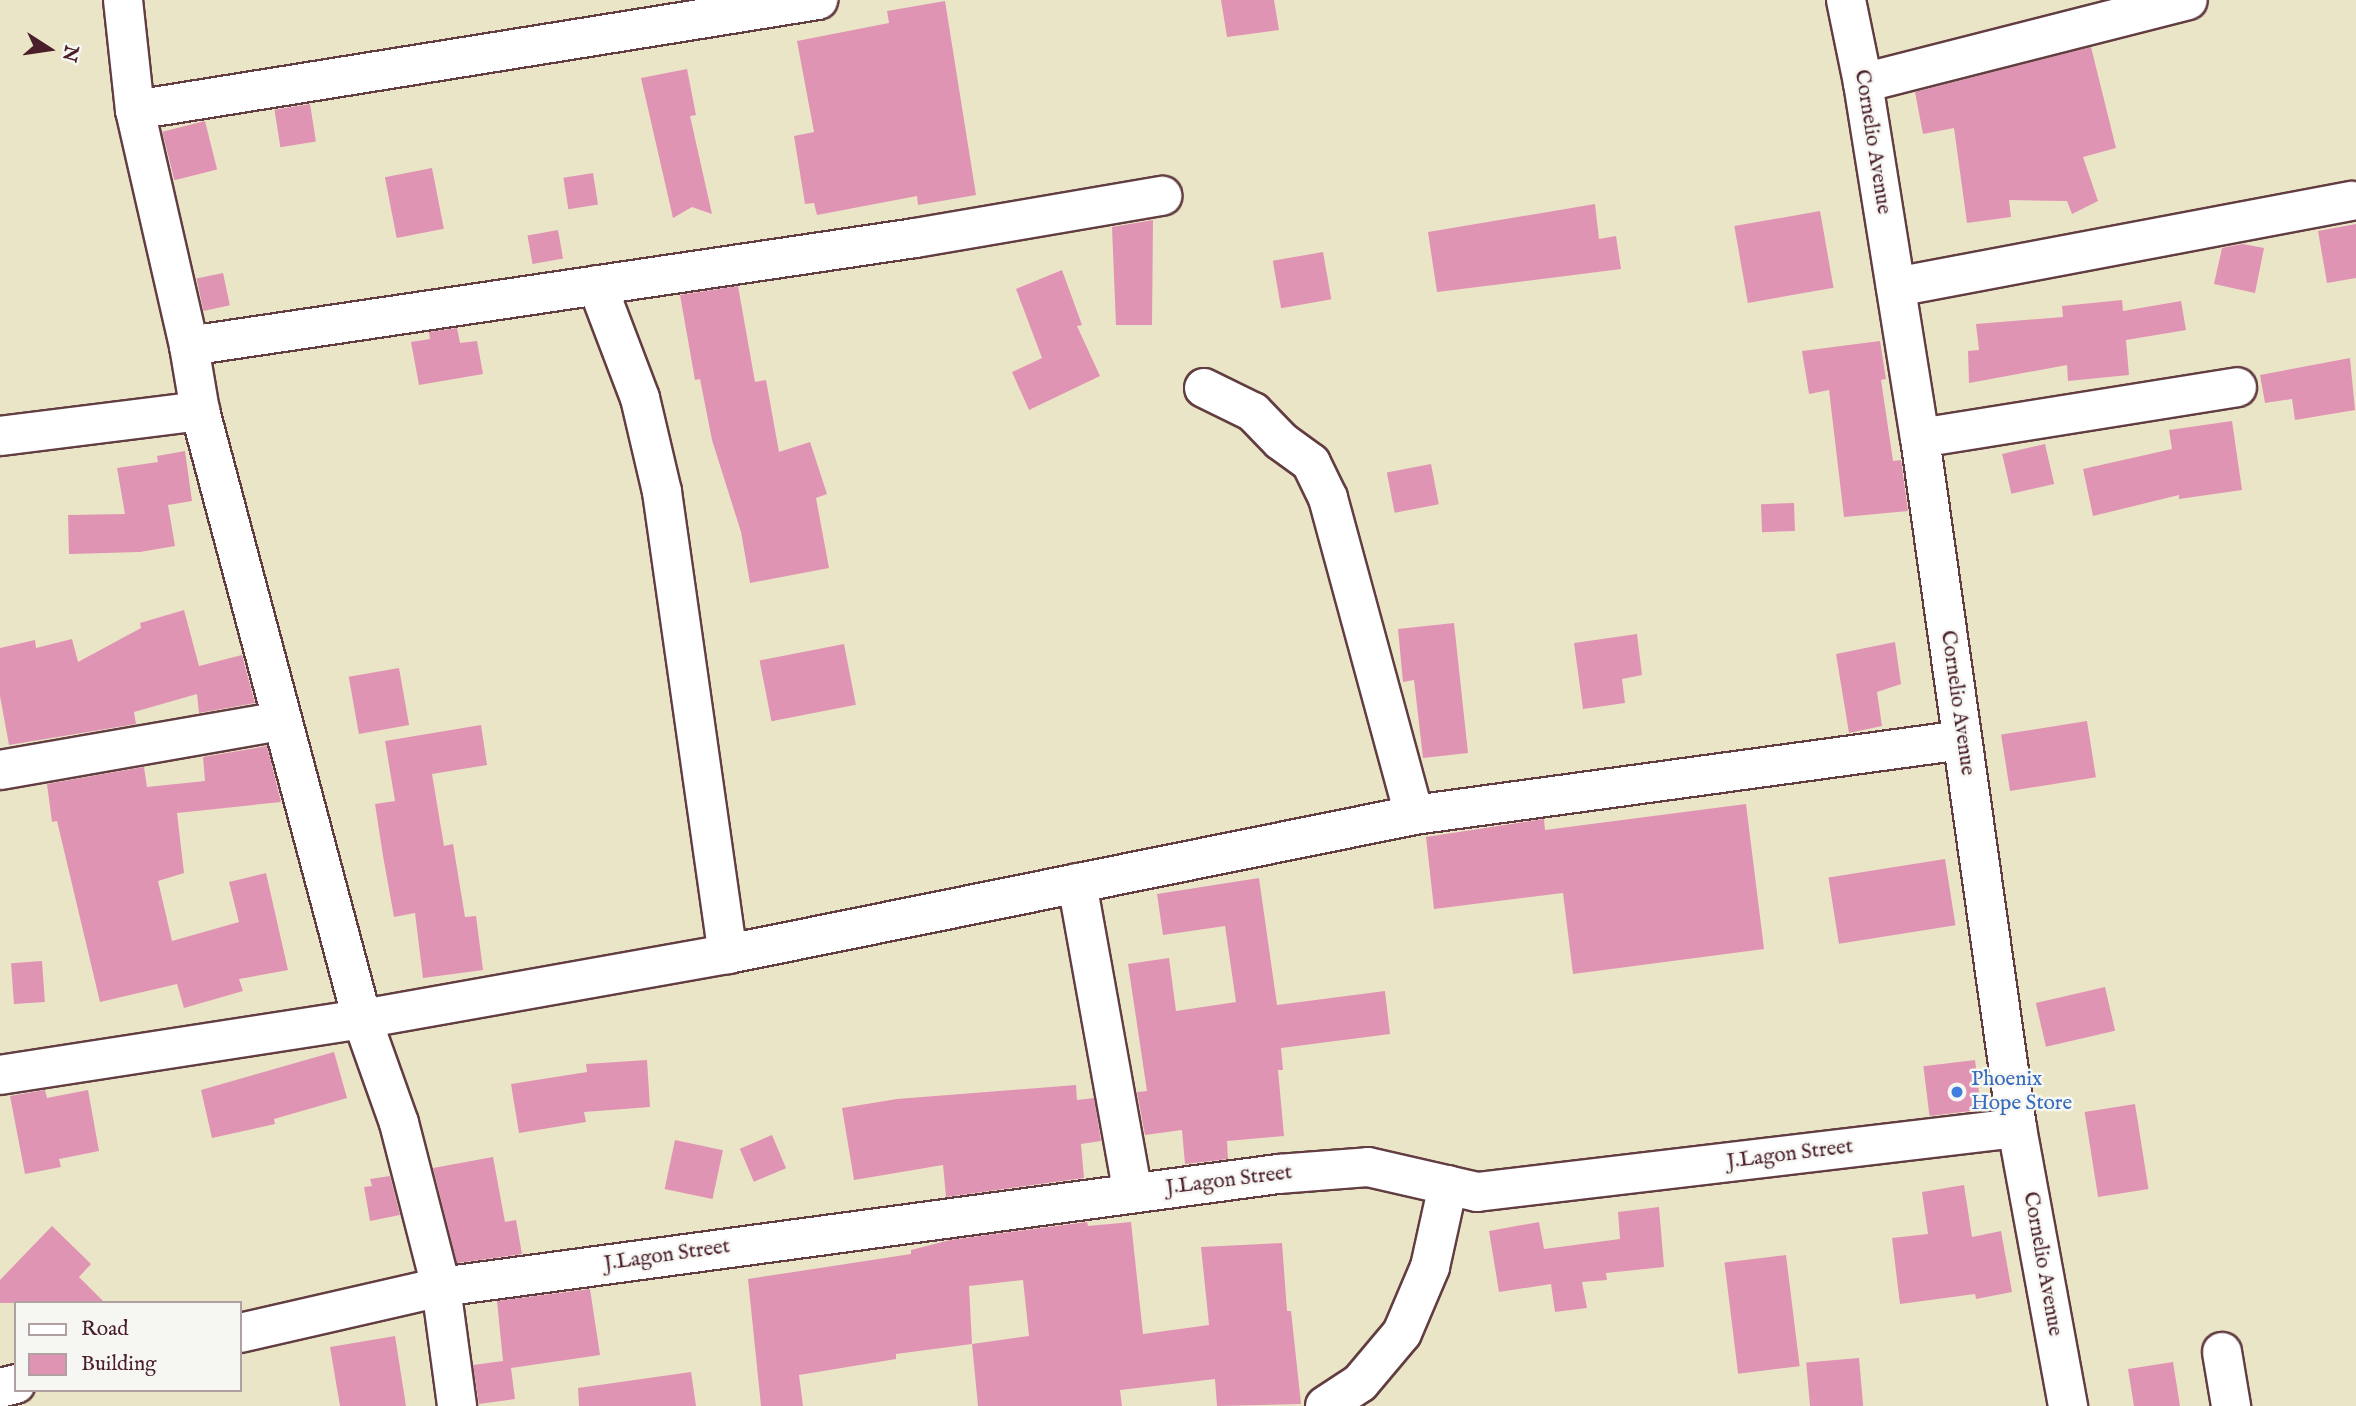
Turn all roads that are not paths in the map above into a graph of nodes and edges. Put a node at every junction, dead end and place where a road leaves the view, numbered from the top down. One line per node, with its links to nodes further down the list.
1 (123, 0): 6 (street)
2 (817, 0): 6 (street)
3 (1846, 0): 5 (street, Cornelio Avenue)
4 (2188, 0): 5 (street)
5 (1863, 82): 10 (street, Cornelio Avenue)
6 (135, 110): 11 (street)
7 (1162, 197): 9 (street)
8 (2352, 201): 10 (street)
9 (597, 285): 11 (street); 22 (street)
10 (1896, 287): 16 (street, Cornelio Avenue)
11 (189, 346): 14 (street)
12 (2237, 387): 16 (street)
13 (1204, 388): 20 (street)
14 (200, 411): 15 (street); 17 (street)
15 (0, 436)
16 (1920, 438): 18 (street, Cornelio Avenue)
17 (280, 722): 19 (street); 23 (street)
18 (1962, 740): 20 (street); 25 (street, Cornelio Avenue)
19 (0, 770)
20 (1414, 815): 21 (street)
21 (1077, 883): 22 (street); 27 (street)
22 (728, 954): 23 (street)
23 (362, 1019): 24 (street); 28 (street)
24 (0, 1075)
25 (2017, 1128): 26 (street, J.Lagon Street); 33 (street, Cornelio Avenue)
26 (1448, 1185): 27 (street, J.Lagon Street); 32 (street)
27 (1133, 1193): 28 (street, J.Lagon Street)
28 (441, 1287): 29 (street, J.Lagon Street); 31 (street)
29 (242, 1333)
30 (2222, 1352): 34 (street)
31 (457, 1406)
32 (1325, 1406)
33 (2068, 1406)
34 (2231, 1406)

